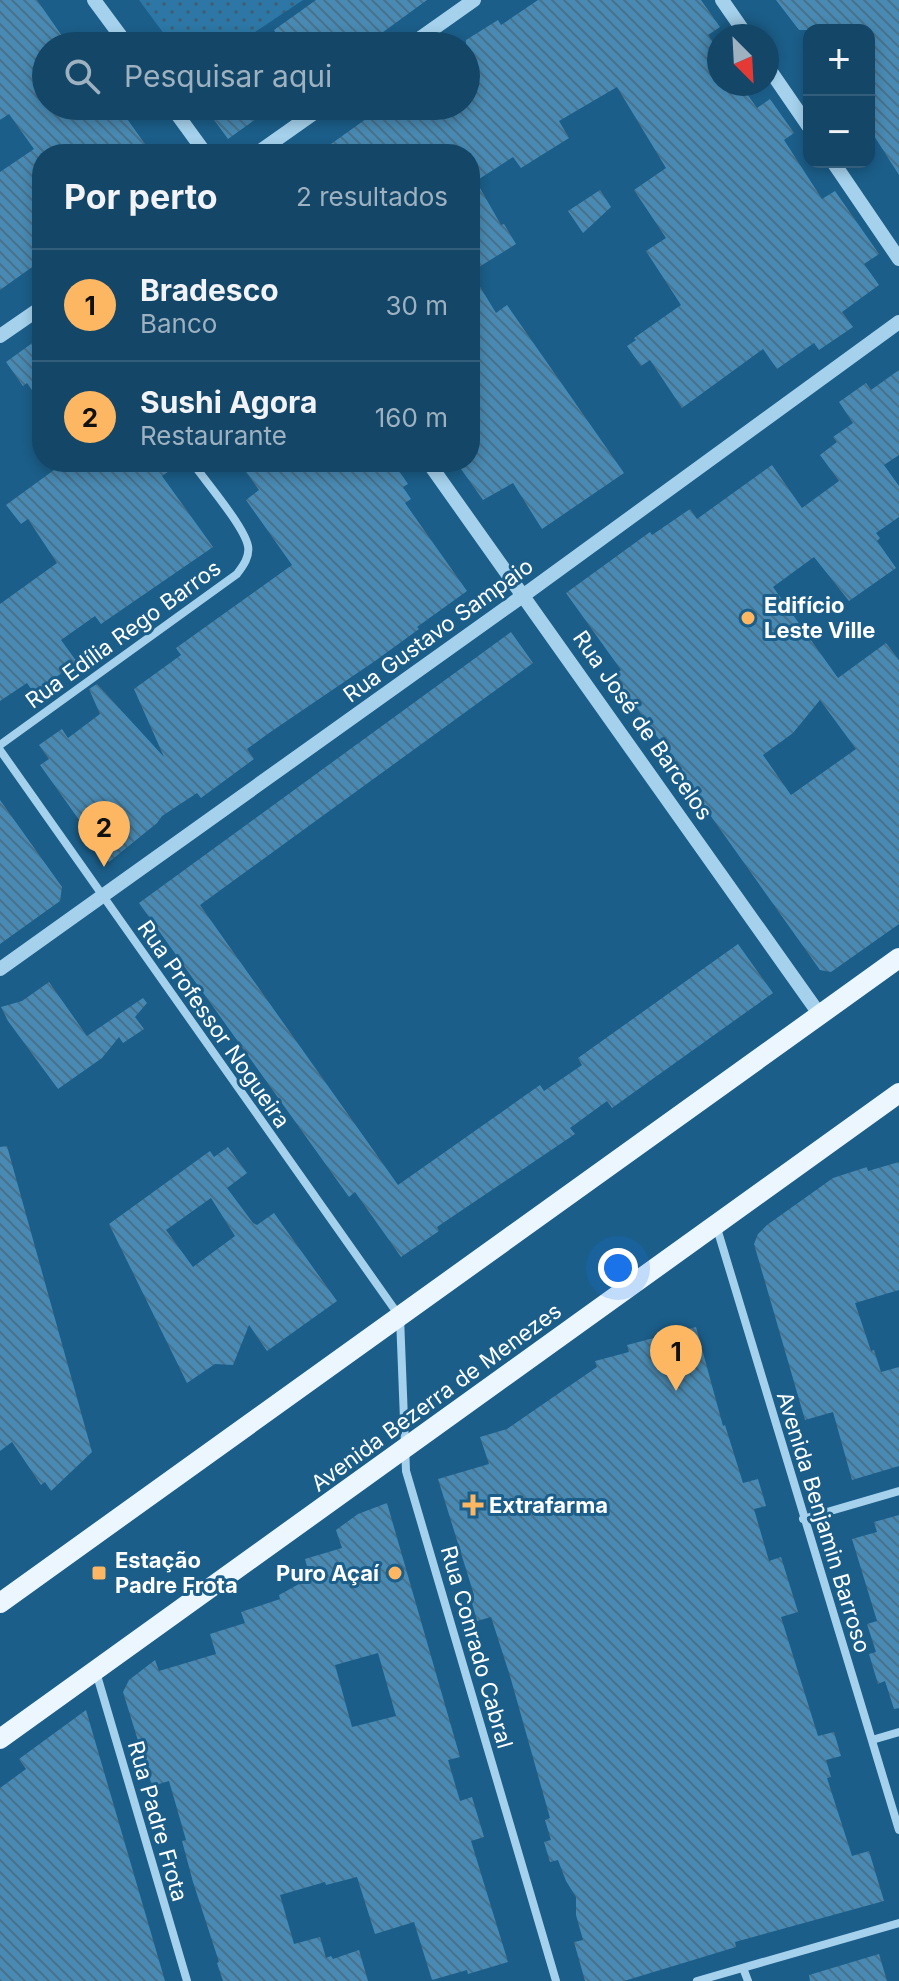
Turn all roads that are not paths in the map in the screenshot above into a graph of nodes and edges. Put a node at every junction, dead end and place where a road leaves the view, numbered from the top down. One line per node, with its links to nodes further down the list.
1 (94, 0): 5 (street)
2 (474, 0): 6 (street)
3 (722, 0): 4 (street)
4 (739, 24)
5 (118, 32)
6 (429, 32)
7 (779, 83): 8 (street)
8 (803, 118)
9 (181, 120): 11 (street)
10 (304, 120): 12 (street)
11 (199, 144)
12 (270, 144)
13 (837, 168): 14 (street)
14 (899, 259)
15 (32, 314): 17 (street)
16 (899, 322): 20 (street, Rua Gustavo Sampaio)
17 (0, 336)
18 (199, 472): 21 (street, Rua Edília Rego Barros)
19 (435, 472): 20 (street, Rua José de Barcelos)
20 (524, 595): 22 (street, Rua Gustavo Sampaio); 25 (street, Rua José de Barcelos)
21 (0, 748): 22 (street, Rua Professor Nogueira)
22 (102, 897): 24 (street, Rua Gustavo Sampaio); 28 (street, Rua Professor Nogueira)
23 (899, 958): 25 (main road)
24 (0, 969)
25 (820, 1015): 28 (main road)
26 (899, 1093): 27 (main road, Avenida Bezerra de Menezes)
27 (716, 1225): 29 (main road, Avenida Bezerra de Menezes); 31 (street, Avenida Benjamin Barroso)
28 (400, 1317): 29 (street, Rua Conrado Cabral); 32 (main road)
29 (405, 1448): 33 (main road, Avenida Bezerra de Menezes); 41 (street, Rua Conrado Cabral)
30 (899, 1491): 31 (street)
31 (803, 1519): 36 (street, Avenida Benjamin Barroso)
32 (0, 1603)
33 (95, 1671): 35 (main road, Avenida Bezerra de Menezes); 40 (street, Rua Padre Frota)
34 (899, 1732): 36 (street)
35 (0, 1739)
36 (872, 1740): 37 (street, Avenida Benjamin Barroso)
37 (899, 1830)
38 (899, 1923): 39 (street)
39 (743, 1968): 42 (street); 43 (street)
40 (187, 1981)
41 (556, 1981)
42 (697, 1981)
43 (748, 1981)

